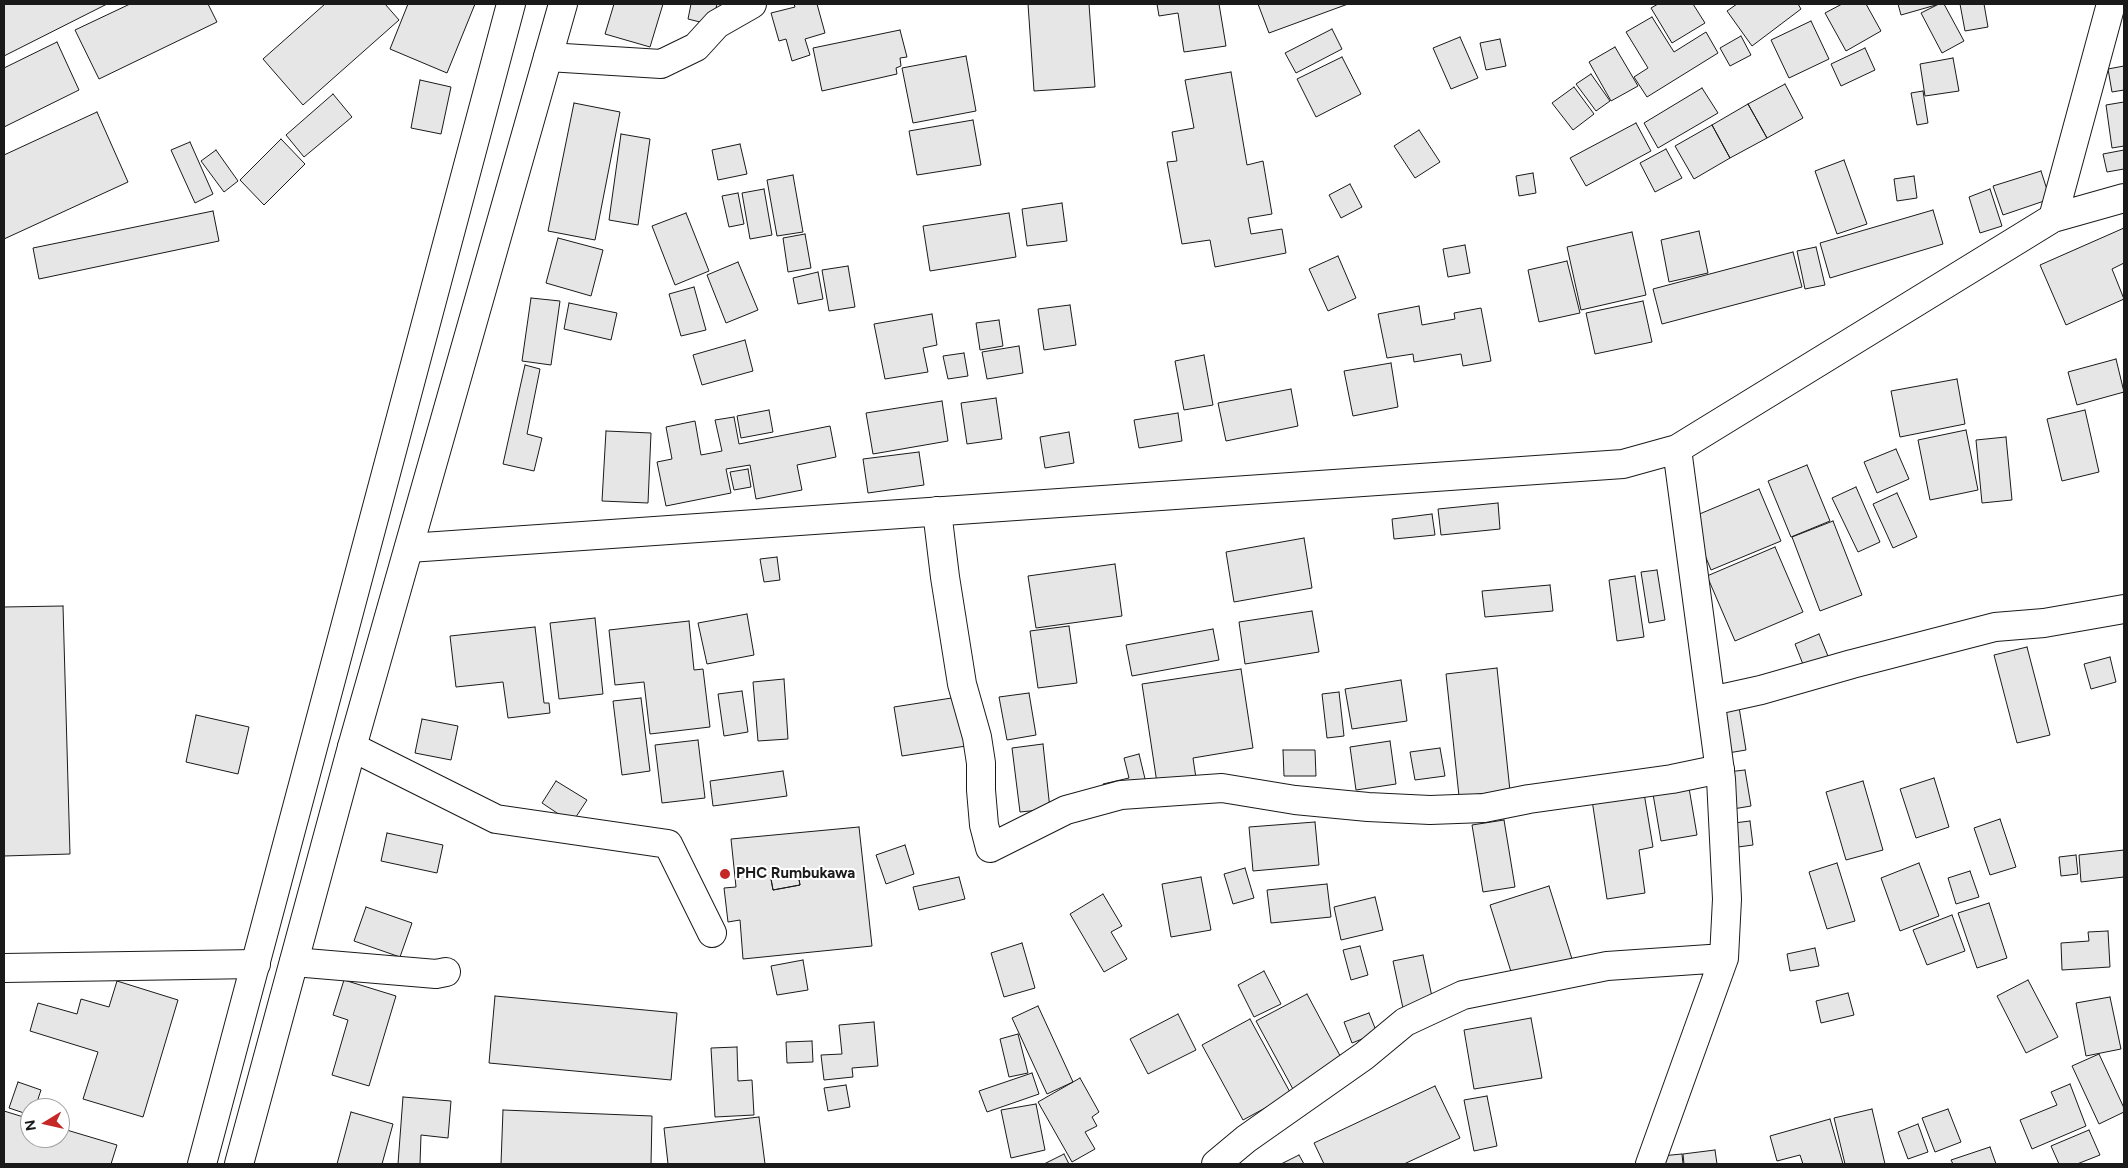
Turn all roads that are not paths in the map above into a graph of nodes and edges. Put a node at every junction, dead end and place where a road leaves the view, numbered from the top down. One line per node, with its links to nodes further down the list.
1 (511, 4): 19 (street)
2 (563, 4): 6 (street)
3 (752, 4): 5 (street)
4 (2111, 4): 8 (street)
5 (720, 14): 6 (street)
6 (548, 57): 11 (street)
7 (2124, 198): 8 (street)
8 (2053, 218): 9 (street)
9 (1677, 449): 10 (street); 13 (street)
10 (937, 512): 11 (street); 15 (street)
11 (409, 548): 14 (street)
12 (2124, 610): 13 (street)
13 (1711, 701): 15 (street)
14 (352, 747): 16 (street); 18 (street)
15 (1720, 769): 17 (street)
16 (712, 933)
17 (1724, 958): 24 (street); 25 (street)
18 (294, 962): 21 (street); 23 (street)
19 (256, 964): 20 (street); 22 (street)
20 (4, 968)
21 (446, 972)
22 (202, 1164)
23 (239, 1164)
24 (1216, 1164)
25 (1650, 1164)

